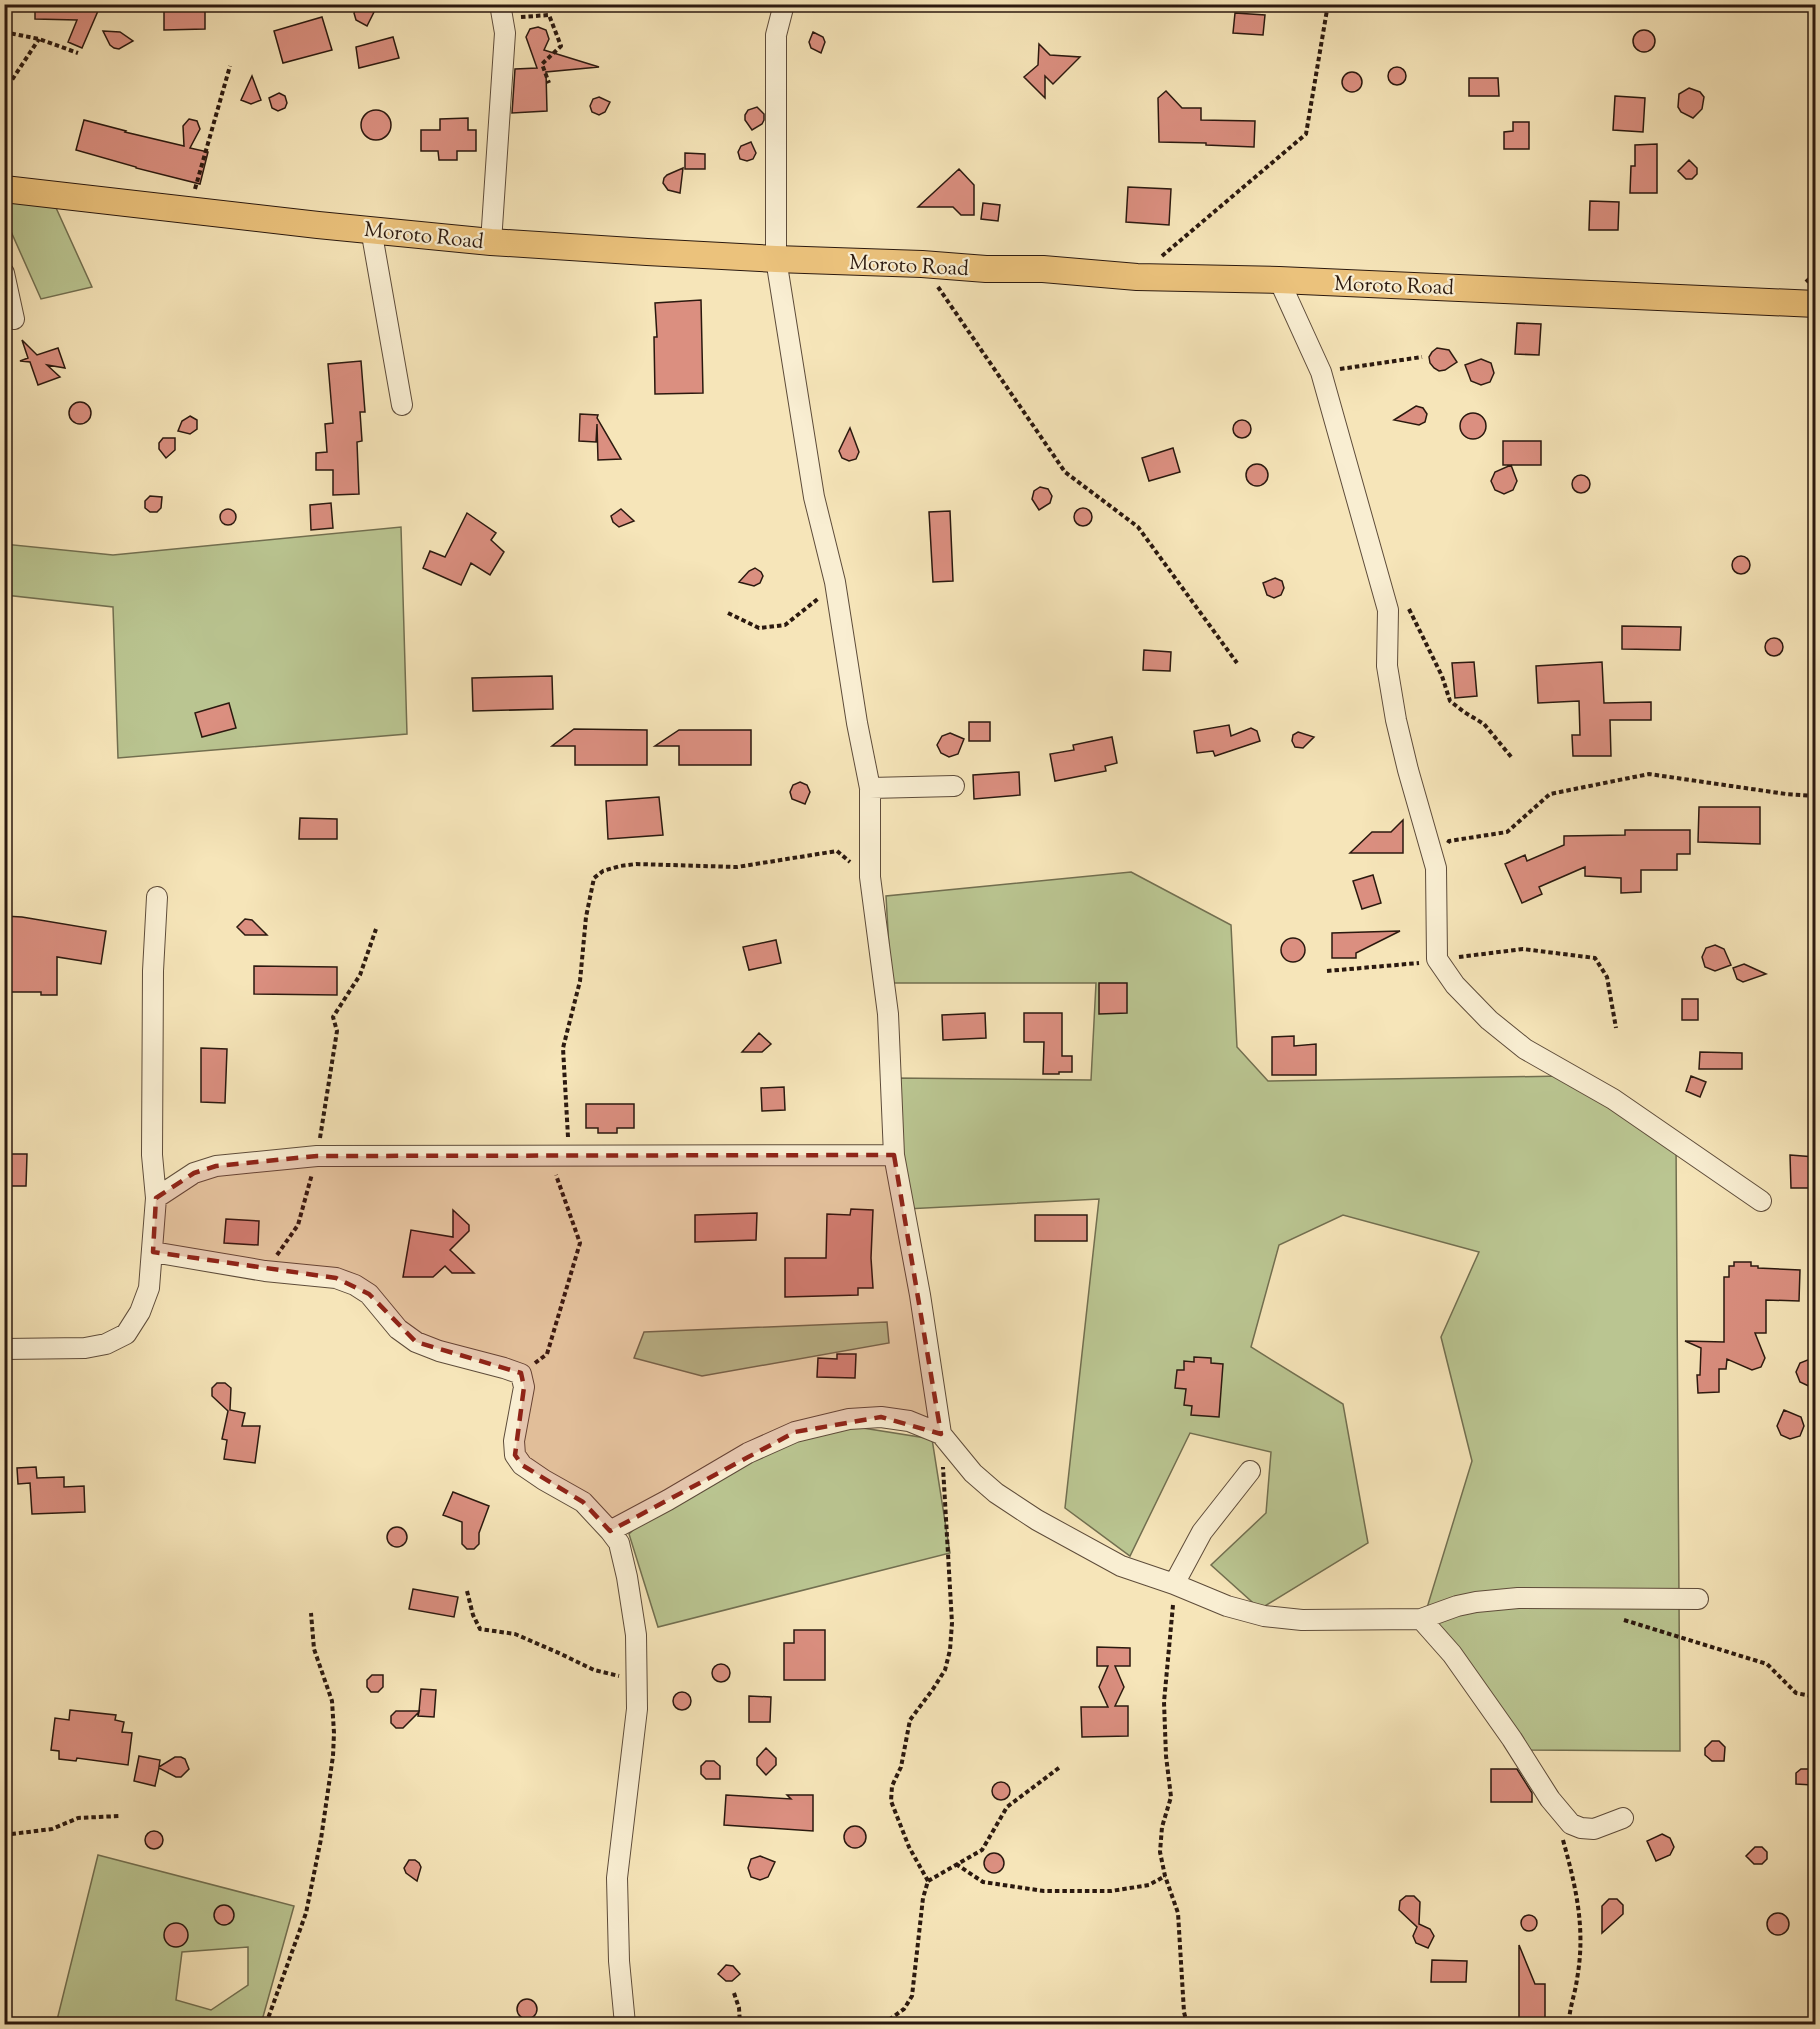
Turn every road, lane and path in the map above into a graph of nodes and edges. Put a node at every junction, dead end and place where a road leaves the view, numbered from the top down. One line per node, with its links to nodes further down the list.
1 (784, 4): 14 (street)
2 (1328, 4): 17 (path)
3 (501, 11): 8 (path); 13 (street)
4 (4, 32): 5 (path)
5 (39, 39): 6 (path); 9 (path)
6 (78, 52)
7 (230, 66): 11 (path)
8 (549, 83)
9 (4, 92)
10 (4, 189): 11 (main road, Moroto Road)
11 (190, 210): 12 (main road, Moroto Road)
12 (371, 229): 13 (main road, Moroto Road); 23 (street)
13 (491, 242): 14 (main road, Moroto Road)
14 (776, 259): 15 (main road, Moroto Road); 24 (street)
15 (922, 264): 17 (main road, Moroto Road); 27 (path)
16 (4, 273): 20 (street)
17 (1137, 277): 18 (main road, Moroto Road)
18 (1279, 280): 19 (main road, Moroto Road); 22 (street)
19 (1815, 303)
20 (14, 320)
21 (1422, 357): 22 (path)
22 (1321, 372): 25 (street)
23 (402, 405)
24 (835, 582): 26 (path); 30 (street)
25 (1388, 610): 28 (path); 32 (street)
26 (728, 614)
27 (1237, 663)
28 (1513, 759)
29 (954, 786): 30 (street)
30 (870, 788): 33 (street)
31 (1815, 796): 32 (path)
32 (1436, 868): 36 (street)
33 (870, 877): 39 (street); 41 (path)
34 (157, 897): 42 (street)
35 (376, 929): 40 (path)
36 (1437, 959): 37 (path); 38 (path); 43 (street)
37 (1327, 971)
38 (1616, 1028)
39 (894, 1155): 41 (street); 48 (street)
40 (317, 1156): 41 (street); 42 (street); 45 (path)
41 (559, 1156): 47 (path)
42 (156, 1198): 44 (street)
43 (1761, 1201)
44 (153, 1252): 45 (street); 46 (street)
45 (265, 1271): 47 (street)
46 (4, 1349)
47 (521, 1374): 50 (street)
48 (941, 1434): 50 (street); 51 (street); 66 (path)
49 (1250, 1471): 51 (street)
50 (610, 1531): 57 (street)
51 (1174, 1584): 55 (street); 65 (path)
52 (466, 1591): 57 (path)
53 (1698, 1599): 55 (street)
54 (311, 1613): 68 (path)
55 (1421, 1619): 60 (street)
56 (1622, 1619): 58 (path)
57 (637, 1680): 69 (street)
58 (1815, 1697)
59 (1060, 1767): 64 (path)
60 (1550, 1799): 62 (street); 73 (path)
61 (118, 1816): 63 (path)
62 (1623, 1818)
63 (4, 1835)
64 (956, 1864): 65 (path); 66 (path)
65 (1165, 1876): 72 (path)
66 (928, 1881): 71 (path)
67 (734, 1993): 70 (path)
68 (266, 2025)
69 (625, 2025)
70 (740, 2025)
71 (883, 2025)
72 (1187, 2025)
73 (1569, 2025)

